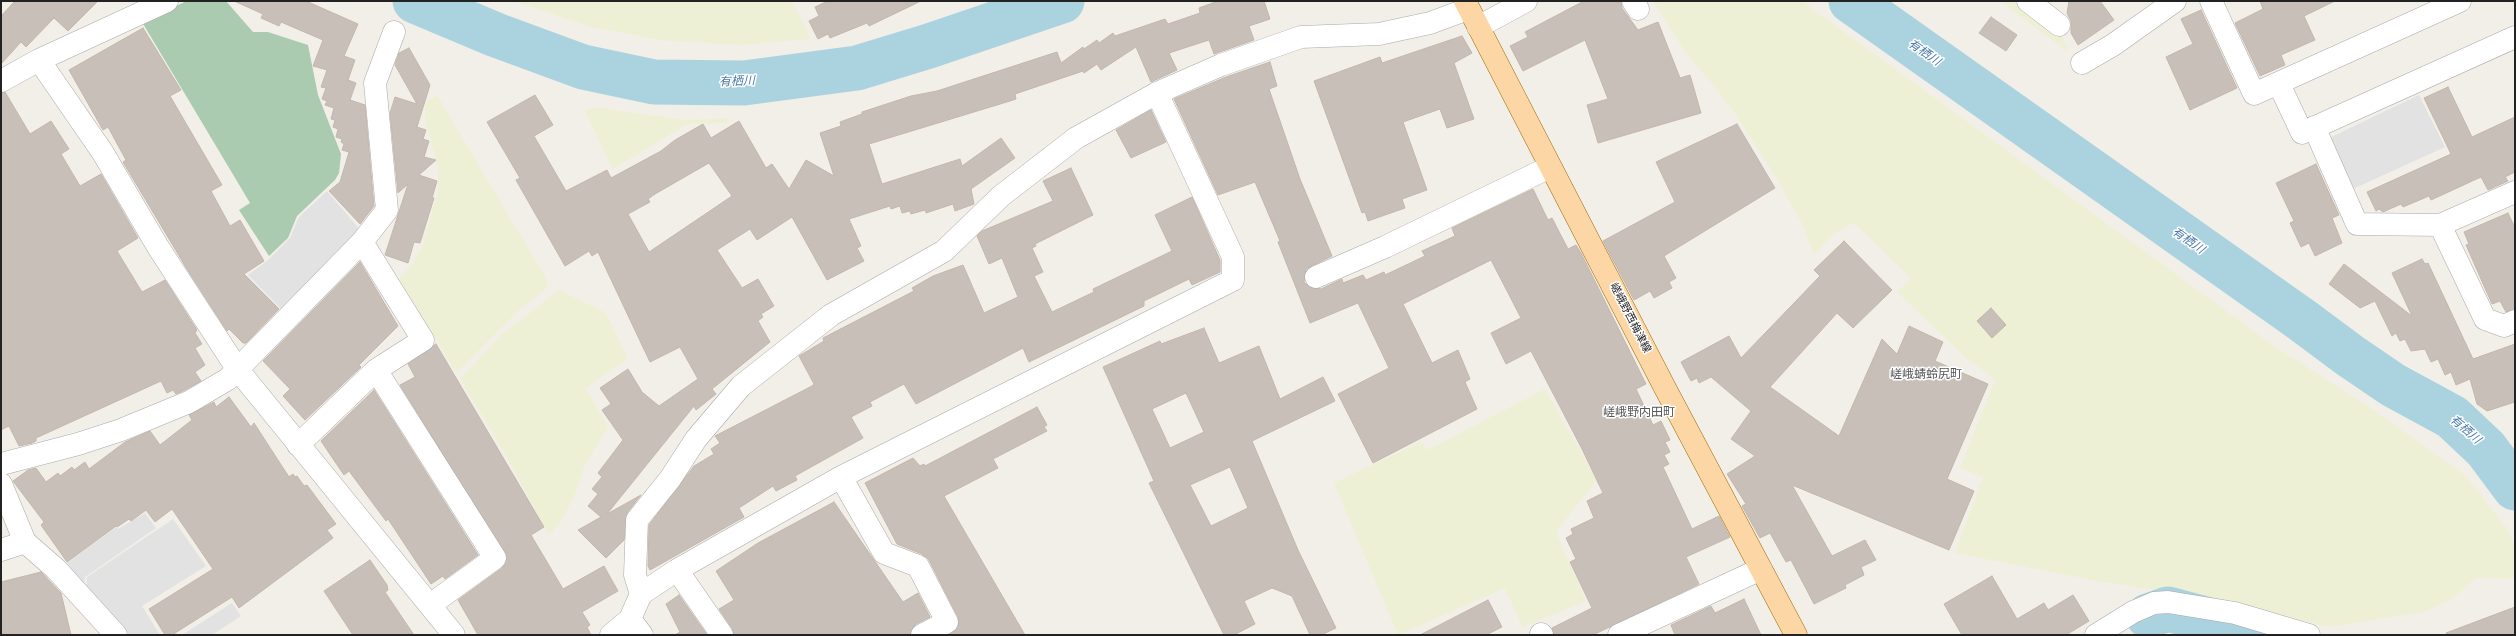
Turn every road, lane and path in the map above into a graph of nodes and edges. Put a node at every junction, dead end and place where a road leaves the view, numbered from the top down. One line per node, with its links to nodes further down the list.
1 (167, 1): 11 (street)
2 (1526, 1): 7 (street)
3 (2028, 1): 8 (street)
4 (2175, 1): 12 (street)
5 (2211, 1): 14 (street)
6 (2460, 1): 14 (street)
7 (1470, 12): 15 (street); 17 (main road, 嵯峨野西梅津線)
8 (2059, 25)
9 (394, 32): 20 (street)
10 (2515, 37): 16 (street)
11 (39, 60): 13 (street); 23 (street)
12 (2082, 63)
13 (1, 81)
14 (2279, 84): 16 (street)
15 (1157, 93): 27 (street); 33 (street)
16 (2314, 127): 19 (street)
17 (1550, 166): 21 (street); 31 (main road, 嵯峨野西梅津線)
18 (2515, 192): 19 (street)
19 (2440, 225): 22 (street)
20 (362, 242): 23 (street); 24 (street)
21 (1316, 277)
22 (2515, 321)
23 (238, 370): 25 (street); 26 (street)
24 (376, 370): 25 (street); 34 (street)
25 (298, 445): 34 (street)
26 (1, 464)
27 (841, 476): 32 (street); 40 (street)
28 (1, 484): 29 (street)
29 (25, 542): 30 (street); 36 (street)
30 (1, 550)
31 (1761, 569): 41 (street); 42 (main road, 嵯峨野西梅津線)
32 (678, 570): 33 (street); 39 (street)
33 (641, 594): 35 (street)
34 (430, 605): 37 (street)
35 (636, 627): 38 (street)
36 (116, 635)
37 (454, 635)
38 (611, 635)
39 (722, 635)
40 (922, 635)
41 (1618, 635)
42 (1796, 635)
43 (2096, 635): 44 (street)
44 (2310, 635)

